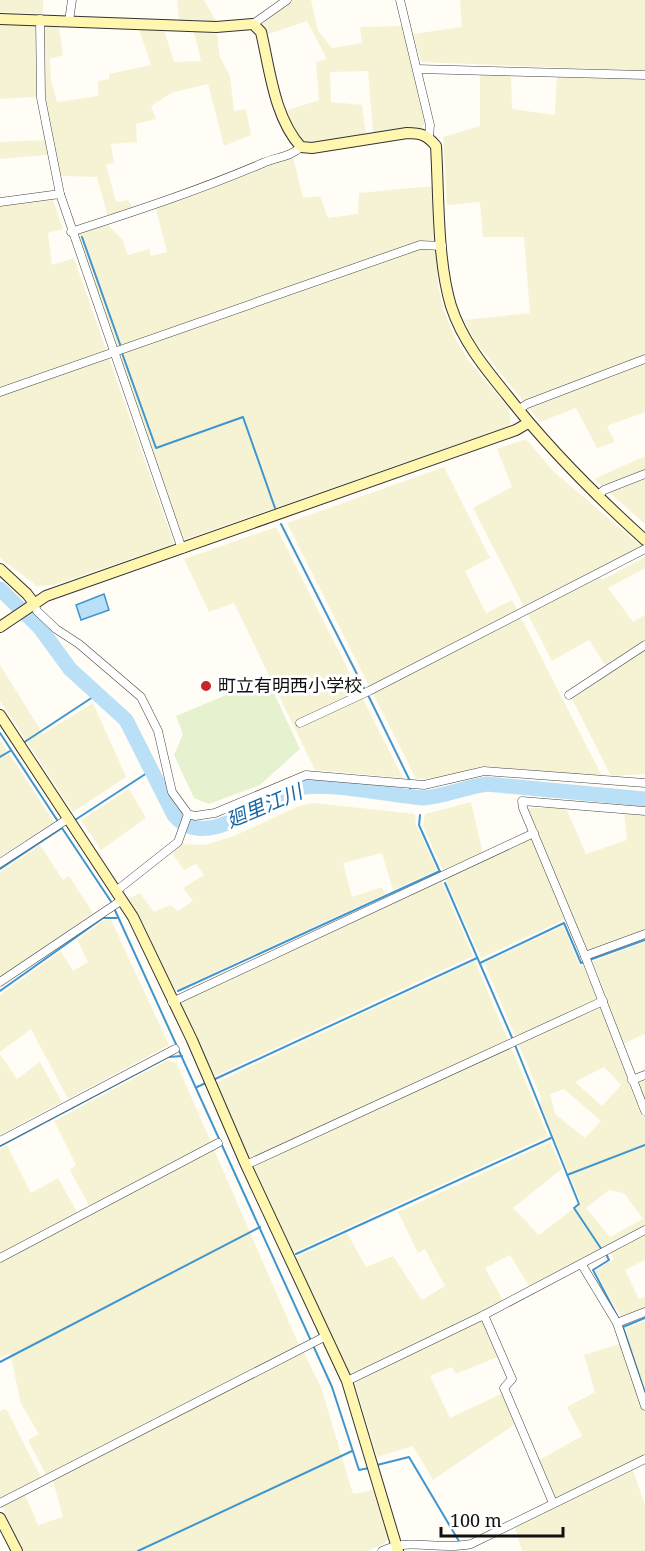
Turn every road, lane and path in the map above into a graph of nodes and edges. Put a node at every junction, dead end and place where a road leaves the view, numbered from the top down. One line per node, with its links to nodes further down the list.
1 (72, 0): 6 (street)
2 (287, 0): 7 (street)
3 (400, 0): 8 (street)
4 (0, 19): 5 (street)
5 (40, 20): 6 (street); 12 (street)
6 (69, 21): 7 (street)
7 (253, 24): 11 (street)
8 (417, 69): 9 (street); 10 (street)
9 (645, 75)
10 (429, 137): 11 (street); 15 (street)
11 (301, 147): 14 (street)
12 (60, 194): 13 (street); 14 (street)
13 (0, 202)
14 (71, 232): 16 (street)
15 (442, 246): 16 (street); 19 (street)
16 (119, 351): 18 (street); 24 (street)
17 (645, 359): 19 (street)
18 (0, 392)
19 (518, 410): 20 (street)
20 (528, 423): 22 (street); 24 (street)
21 (645, 474): 22 (street)
22 (597, 496): 23 (street)
23 (645, 540)
24 (182, 549): 27 (street)
25 (645, 549): 32 (street)
26 (0, 569): 27 (street)
27 (31, 604): 28 (street); 35 (street)
28 (0, 627)
29 (645, 645): 30 (street)
30 (569, 695)
31 (0, 715): 36 (street)
32 (300, 723)
33 (645, 783): 35 (street)
34 (645, 812): 37 (street)
35 (188, 814): 39 (street)
36 (66, 822): 38 (street); 39 (street)
37 (534, 833): 41 (street); 44 (street)
38 (0, 863)
39 (116, 901): 42 (street); 44 (street)
40 (645, 934): 41 (street)
41 (586, 959): 43 (street)
42 (0, 982)
43 (603, 1001): 47 (street); 51 (street)
44 (172, 1002): 51 (street)
45 (175, 1049): 49 (street)
46 (645, 1075): 47 (street)
47 (632, 1080): 48 (street)
48 (645, 1111)
49 (0, 1141)
50 (218, 1143): 53 (street)
51 (246, 1165): 58 (street)
52 (645, 1230): 54 (street)
53 (0, 1258)
54 (582, 1265): 56 (street); 57 (street)
55 (645, 1312): 57 (street)
56 (484, 1315): 59 (street); 63 (street)
57 (620, 1322): 60 (street)
58 (326, 1336): 59 (street); 62 (street)
59 (347, 1381): 66 (street)
60 (645, 1406)
61 (645, 1459): 63 (street)
62 (0, 1503)
63 (553, 1503): 65 (street)
64 (0, 1518): 67 (street)
65 (471, 1547): 66 (street)
66 (398, 1549): 68 (street)
67 (17, 1551)
68 (382, 1551)

